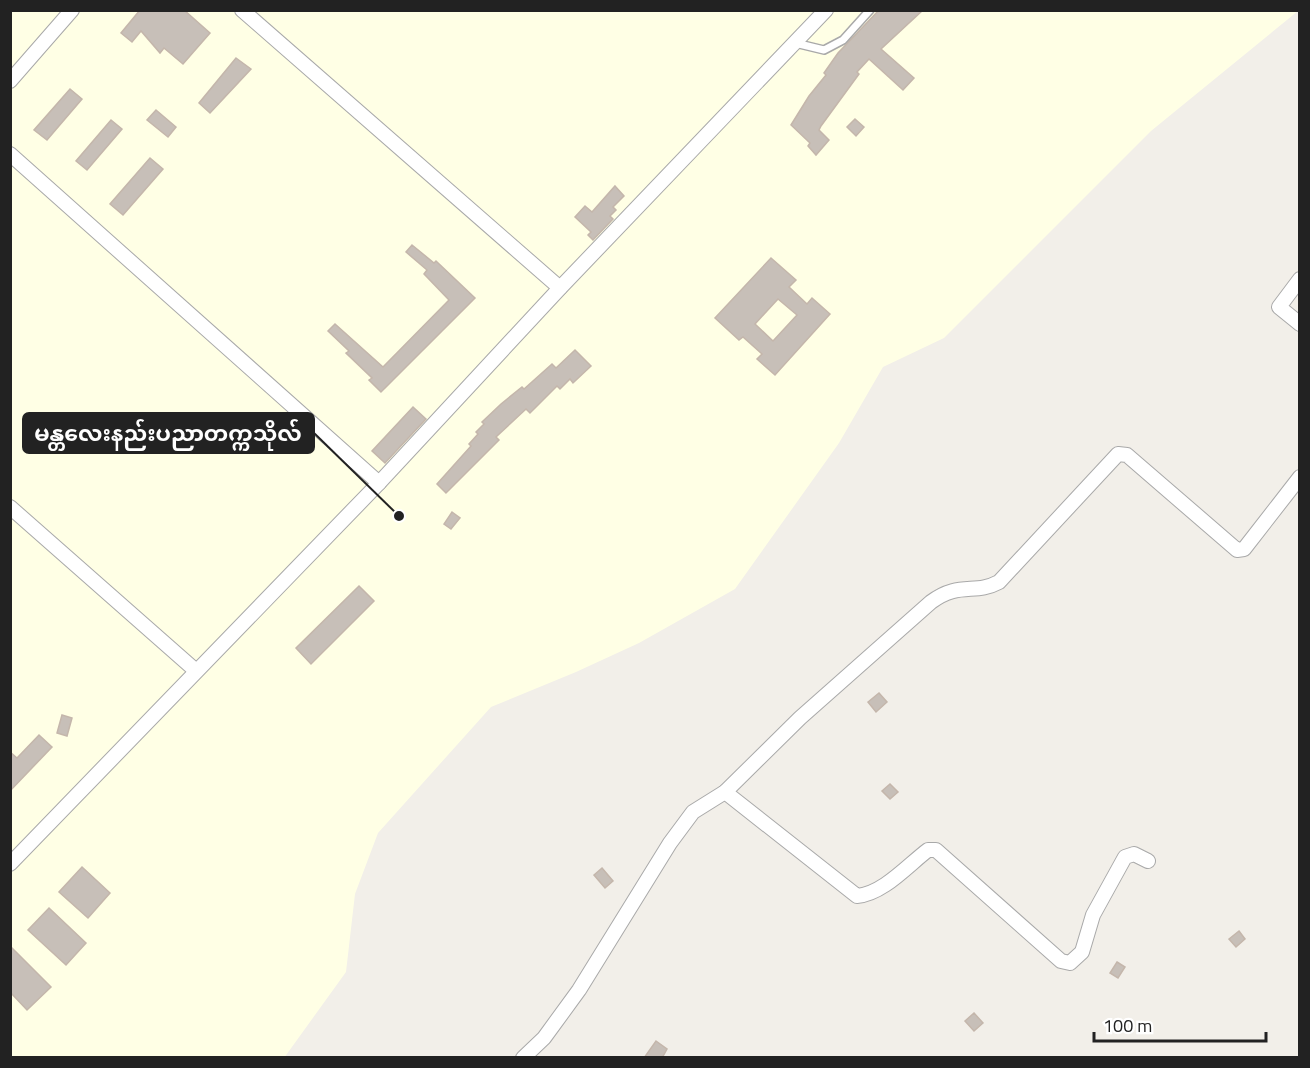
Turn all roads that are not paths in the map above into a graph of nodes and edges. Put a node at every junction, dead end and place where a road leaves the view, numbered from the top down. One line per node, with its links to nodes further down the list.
1 (72, 10): 6 (street)
2 (243, 10): 9 (street)
3 (826, 10): 5 (street)
4 (870, 10): 5 (lane)
5 (795, 43): 9 (street)
6 (10, 81)
7 (10, 154): 12 (street)
8 (1299, 279): 10 (street)
9 (560, 288): 12 (street)
10 (1299, 324)
11 (1299, 477): 15 (street)
12 (379, 483): 14 (street)
13 (10, 507): 14 (street)
14 (195, 670): 17 (street)
15 (725, 792): 16 (street); 18 (street)
16 (1148, 861)
17 (10, 864)
18 (523, 1058)

